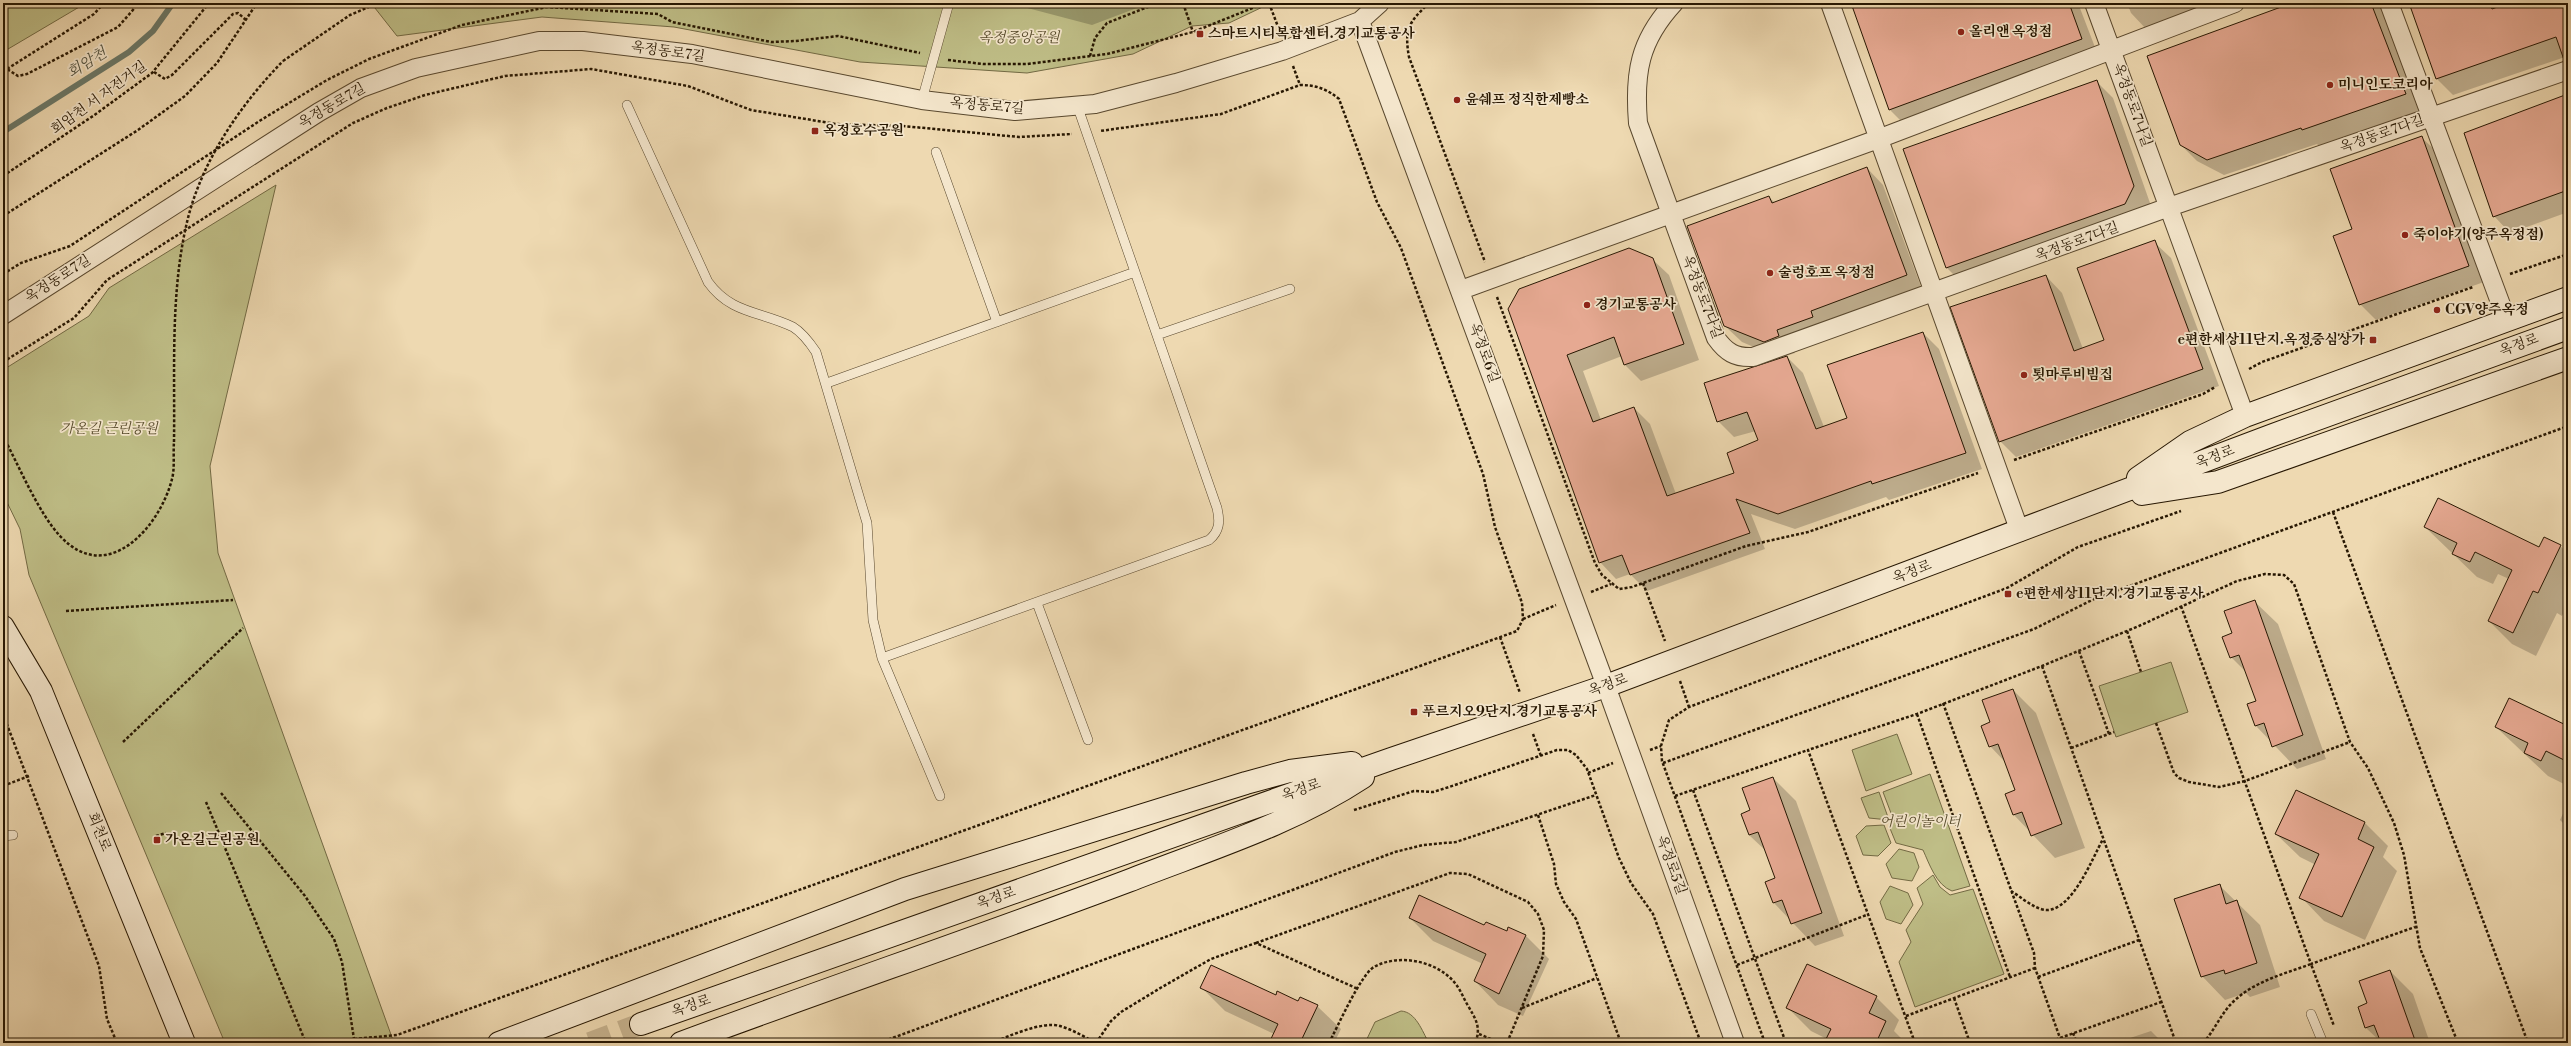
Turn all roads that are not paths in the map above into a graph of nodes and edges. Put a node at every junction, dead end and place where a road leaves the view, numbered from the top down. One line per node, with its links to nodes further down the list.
1 (949, 3): 11 (lane)
2 (1380, 3): 8 (street, 옥정동로7길)
3 (1674, 3): 18 (street, 옥정동로7다길)
4 (1830, 3): 15 (street)
5 (2094, 3): 9 (street, 옥정동로7나길)
6 (2235, 3): 9 (street)
7 (2390, 3): 14 (street)
8 (1360, 21): 13 (street, 옥정동로7길); 21 (street, 옥정로6길)
9 (2111, 50): 15 (street); 17 (street, 옥정동로7나길)
10 (2568, 70): 14 (street, 옥정동로7다길)
11 (922, 100): 13 (street, 옥정동로7길); 24 (street, 옥정동로7길)
12 (627, 105): 30 (lane)
13 (1077, 105): 19 (lane)
14 (2433, 116): 17 (street, 옥정동로7다길); 25 (street)
15 (1878, 139): 18 (street); 22 (street)
16 (936, 152): 26 (lane)
17 (2170, 208): 22 (street, 옥정동로7다길); 31 (street, 옥정동로7나길)
18 (1671, 214): 21 (street); 22 (street, 옥정동로7다길)
19 (1135, 272): 26 (lane); 28 (lane)
20 (1290, 289): 28 (lane)
21 (1461, 290): 37 (street, 옥정로6길)
22 (1934, 294): 33 (street)
23 (2568, 298): 25 (main road)
24 (3, 315)
25 (2507, 321): 31 (main road)
26 (997, 322): 30 (lane)
27 (2568, 328): 32 (main road, 옥정로)
28 (1157, 335): 34 (lane)
29 (2568, 358): 32 (main road)
30 (827, 383): 36 (lane)
31 (2245, 416): 32 (main road)
32 (2111, 498): 33 (main road, 옥정로)
33 (2020, 532): 37 (main road, 옥정로)
34 (1037, 603): 36 (lane); 38 (lane)
35 (3, 627): 46 (main road, 회천로)
36 (882, 658): 40 (lane)
37 (1606, 686): 39 (main road, 옥정로); 49 (street, 옥정로5길)
38 (1088, 740)
39 (1391, 759): 44 (main road, 옥정로); 45 (main road); 48 (main road)
40 (940, 796)
41 (13, 835): 42 (lane)
42 (3, 836)
43 (2311, 1014): 50 (lane)
44 (641, 1024)
45 (536, 1035): 47 (main road)
46 (184, 1043)
47 (499, 1043)
48 (681, 1043)
49 (1735, 1043)
50 (2323, 1043)

